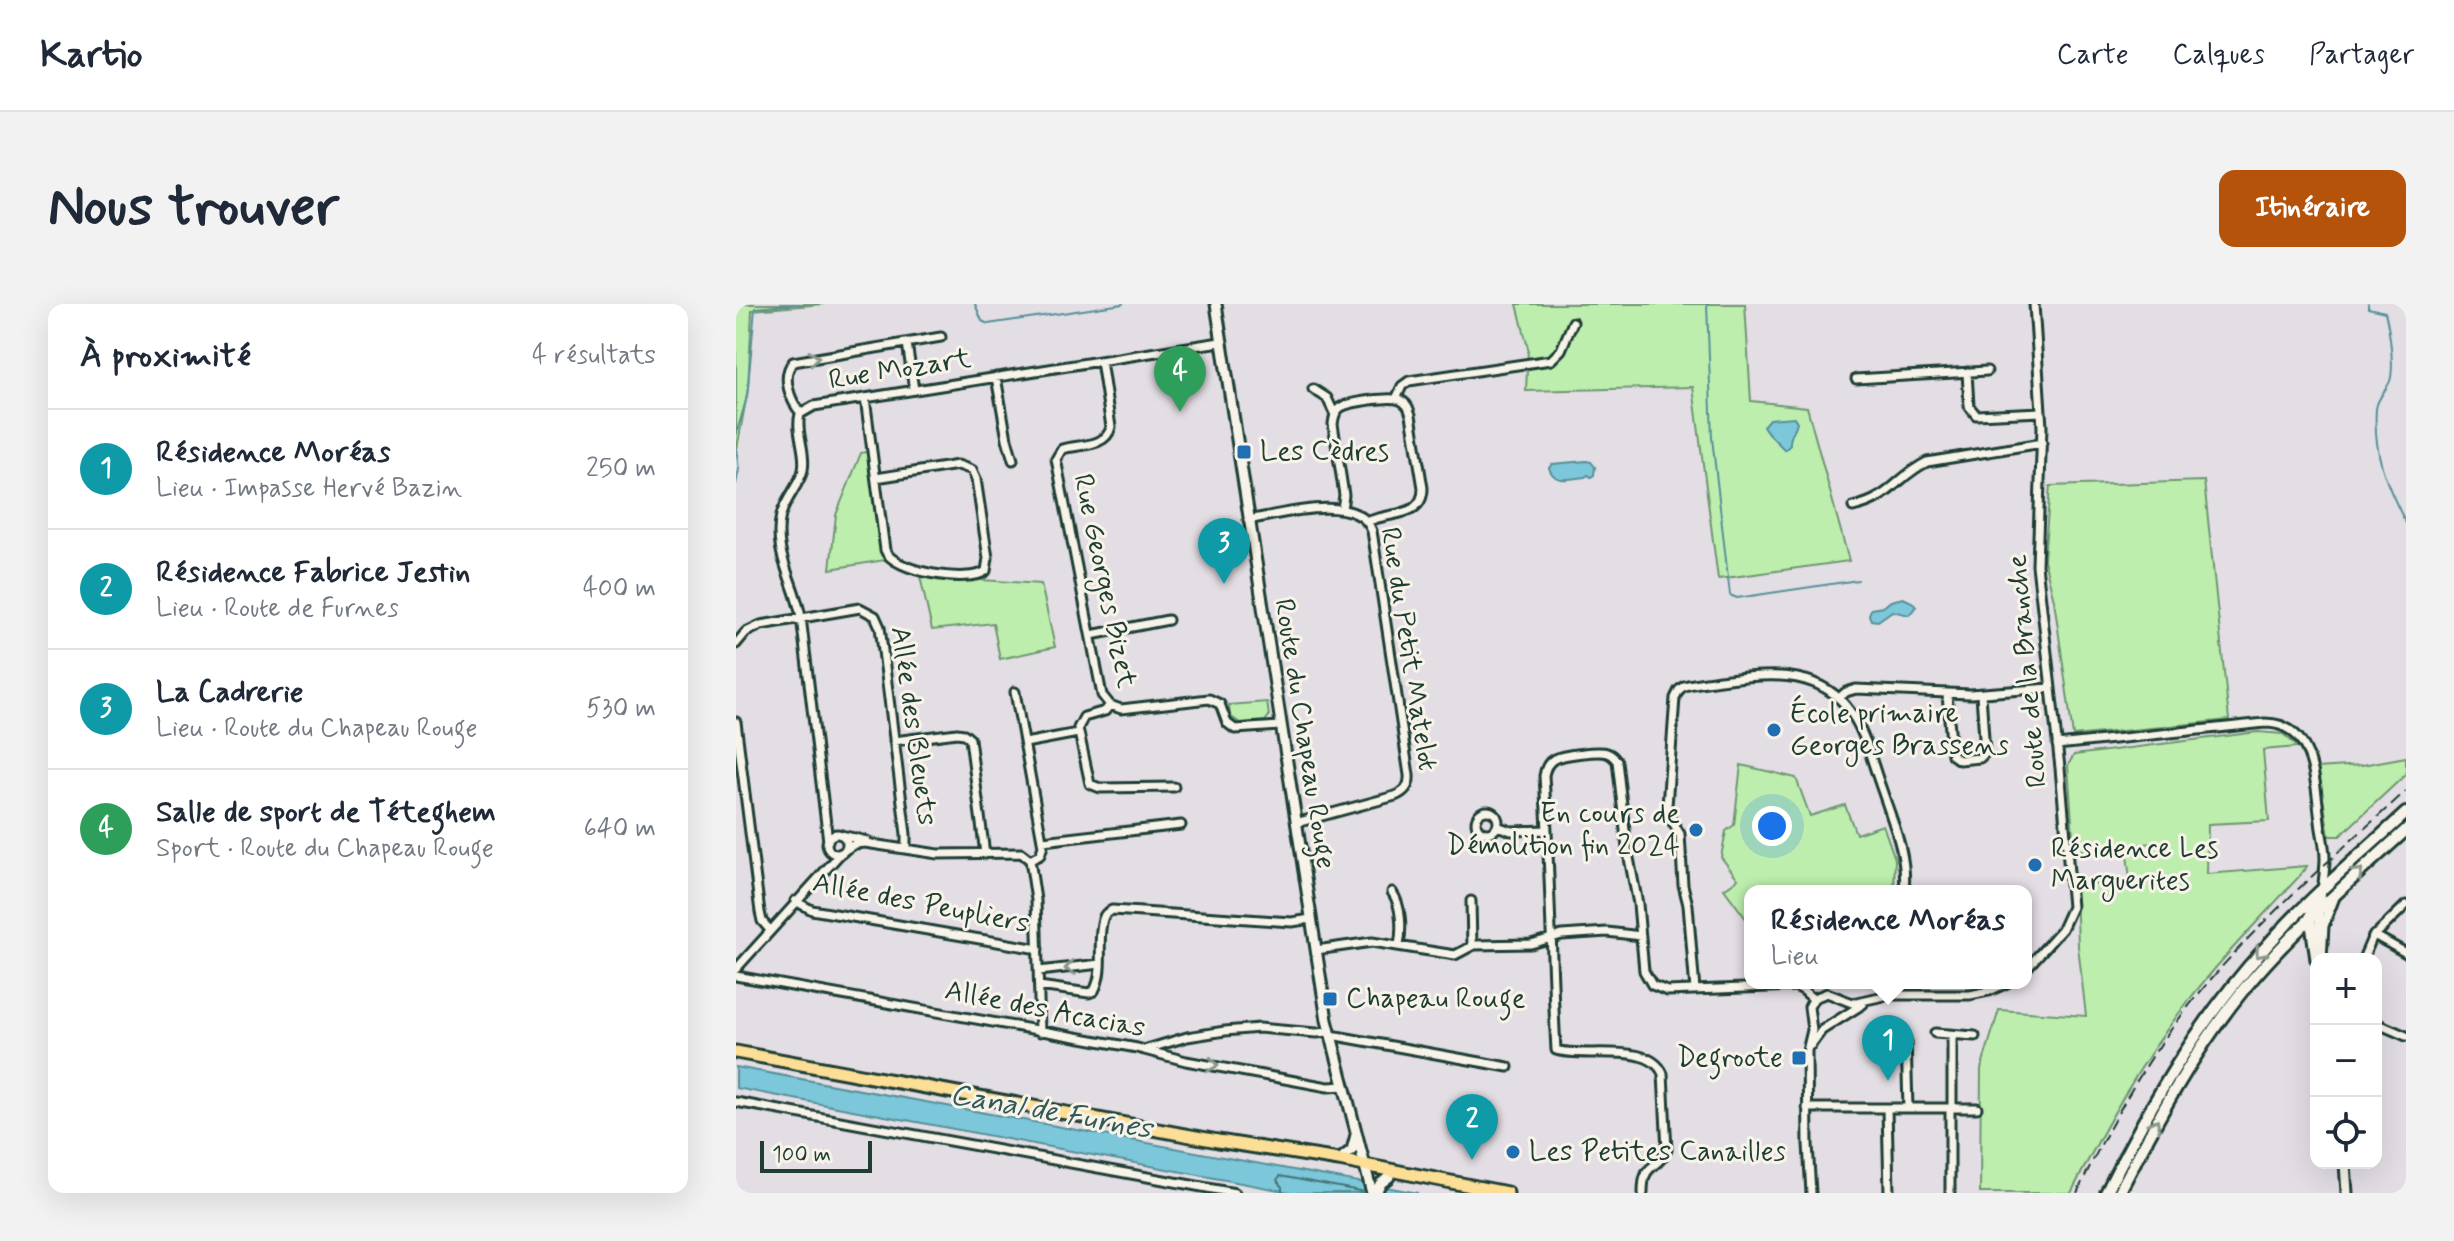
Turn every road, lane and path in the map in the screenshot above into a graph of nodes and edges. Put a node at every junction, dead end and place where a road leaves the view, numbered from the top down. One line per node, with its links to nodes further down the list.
1 (1213, 304): 5 (street, Route du Chapeau Rouge)
2 (2034, 304): 16 (street, Route de la Branche)
3 (1573, 322): 15 (street)
4 (941, 337): 6 (street)
5 (1220, 342): 7 (street, Rue Mozart); 24 (street, Route du Chapeau Rouge)
6 (907, 343): 13 (street); 17 (street, one-way to 6)
7 (1101, 361): 10 (street, Rue Mozart); 28 (street, Rue Georges Bizet)
8 (1987, 371): 9 (street)
9 (1967, 372): 11 (street); 16 (street)
10 (996, 377): 13 (street, Rue Mozart); 20 (street)
11 (1856, 379)
12 (1313, 389): 18 (street)
13 (914, 390): 14 (street, Rue Mozart)
14 (865, 398): 17 (street, Rue Mozart); 21 (street)
15 (1396, 399): 18 (street); 25 (street)
16 (2041, 412): 19 (street, Route de la Branche)
17 (801, 413): 26 (street, Rue Mozart)
18 (1335, 415): 23 (street)
19 (2042, 443): 22 (street); 30 (street, Route de la Branche)
20 (1013, 460)
21 (876, 478): 21 (street)
22 (1853, 507)
23 (1342, 509): 24 (street, Rue du Petit Matelot); 25 (street, Rue du Petit Matelot)
24 (1248, 520): 37 (street, Route du Chapeau Rouge)
25 (1367, 522): 45 (street, Rue du Petit Matelot)
26 (801, 617): 29 (street, Allée des Bleuets); 39 (street, Allée des Bleuets); 44 (street, Rue Mozart)
27 (1168, 620): 28 (street)
28 (1091, 635): 35 (street, Rue Georges Bizet)
29 (736, 644)
30 (2051, 688): 33 (street); 41 (street, Route de la Branche)
31 (1015, 692): 40 (street)
32 (1947, 694): 33 (street); 33 (street); 34 (street)
33 (1981, 694)
34 (1839, 698): 60 (street); 94 (street)
35 (1110, 705): 37 (street); 38 (street)
36 (736, 722): 71 (street)
37 (1280, 726): 45 (street, Route du Chapeau Rouge)
38 (1078, 733): 40 (street); 42 (street)
39 (894, 741): 55 (street, Allée des Bleuets); 57 (street)
40 (1025, 743): 52 (street)
41 (2057, 745): 50 (street); 84 (street, Route de la Branche)
42 (1174, 787)
43 (2406, 813): 61 (main road)
44 (827, 820): 51 (street); 53 (street, Rue Mozart)
45 (1296, 823): 69 (street, Route du Chapeau Rouge)
46 (1181, 825): 52 (street)
47 (1497, 826): 48 (street)
48 (1547, 830): 70 (street); 75 (street)
49 (2406, 830): 63 (main road, one-way to 49)
50 (2321, 833): 61 (street); 64 (street)
51 (839, 834): 53 (street); 54 (street); 56 (street)
52 (1043, 841): 58 (street)
53 (828, 844): 56 (street); 59 (street)
54 (877, 844): 55 (street); 56 (street)
55 (906, 849): 57 (street)
56 (843, 851): 59 (street)
57 (985, 854): 58 (street)
58 (1030, 860): 78 (street)
59 (812, 882): 65 (street)
60 (1904, 885)
61 (2323, 888): 64 (main road); 68 (street)
62 (1392, 892): 76 (street)
63 (2335, 894): 68 (main road); 81 (street)
64 (2314, 897): 68 (street); 135 (main road, one-way to 135)
65 (795, 901): 71 (street); 78 (street, Allée des Peupliers)
66 (1471, 901): 77 (street)
67 (2406, 905): 73 (street)
68 (2314, 914): 80 (street); 136 (main road, one-way to 68)
69 (1311, 919): 79 (street, Route du Chapeau Rouge); 85 (street)
70 (1640, 925): 72 (street); 74 (street)
71 (769, 929): 86 (street)
72 (1607, 932): 74 (street); 75 (street)
73 (2374, 935): 82 (street); 83 (street)
74 (1641, 936): 94 (street)
75 (1550, 937): 77 (street); 131 (street)
76 (1399, 946): 77 (street); 79 (street)
77 (1472, 946)
78 (1038, 949): 87 (street)
79 (1316, 950): 107 (street, Route du Chapeau Rouge)
80 (2318, 953)
81 (2320, 953)
82 (2366, 953)
83 (2406, 953)
84 (2032, 963)
85 (1100, 964): 87 (street, one-way to 87); 89 (street)
86 (736, 969)
87 (1039, 971): 89 (street)
88 (736, 976): 102 (street, Allée des Acacias)
89 (1039, 986): 102 (street)
90 (1744, 988): 94 (street)
91 (1801, 989): 96 (street)
92 (1887, 989): 95 (street)
93 (1994, 989): 95 (street)
94 (1695, 990)
95 (1885, 995): 97 (street); 99 (street)
96 (1813, 999): 97 (street); 98 (street)
97 (1838, 999): 99 (street)
98 (1810, 1016): 101 (street); 113 (street)
99 (1839, 1019): 101 (street)
100 (2381, 1025): 106 (street)
101 (1830, 1026): 113 (street)
102 (1040, 1032): 110 (street, Allée des Acacias)
103 (1935, 1033): 104 (street)
104 (1952, 1035): 105 (street); 120 (street)
105 (1975, 1036)
106 (2406, 1036)
107 (1331, 1038): 109 (street); 114 (street); 115 (street, Route du Chapeau Rouge)
108 (1906, 1039): 119 (street)
109 (1171, 1042): 110 (street); 112 (street)
110 (1137, 1048): 112 (street, Allée des Acacias)
111 (736, 1052): 123 (main road)
112 (1169, 1056): 115 (street, Allée des Acacias, one-way to 115)
113 (1807, 1058): 117 (street)
114 (1508, 1067)
115 (1345, 1086): 122 (street, Route du Chapeau Rouge)
116 (736, 1102): 128 (street)
117 (1807, 1108): 118 (street); 132 (street)
118 (1887, 1108): 119 (street); 133 (street)
119 (1908, 1108): 120 (street)
120 (1951, 1108): 121 (street); 134 (street)
121 (1977, 1108)
122 (1356, 1132): 124 (street); 126 (street, Route du Chapeau Rouge)
123 (1218, 1141): 124 (main road); 126 (main road)
124 (1339, 1160): 126 (main road)
125 (2345, 1169): 137 (street)
126 (1367, 1173): 127 (main road); 127 (street, Route du Chapeau Rouge); 130 (main road)
127 (1379, 1187): 129 (main road)
128 (1235, 1193)
129 (1473, 1193)
130 (1507, 1193)
131 (1643, 1193)
132 (1814, 1193)
133 (1889, 1193)
134 (1950, 1193)
135 (2106, 1193)
136 (2119, 1193)
137 (2347, 1193)

